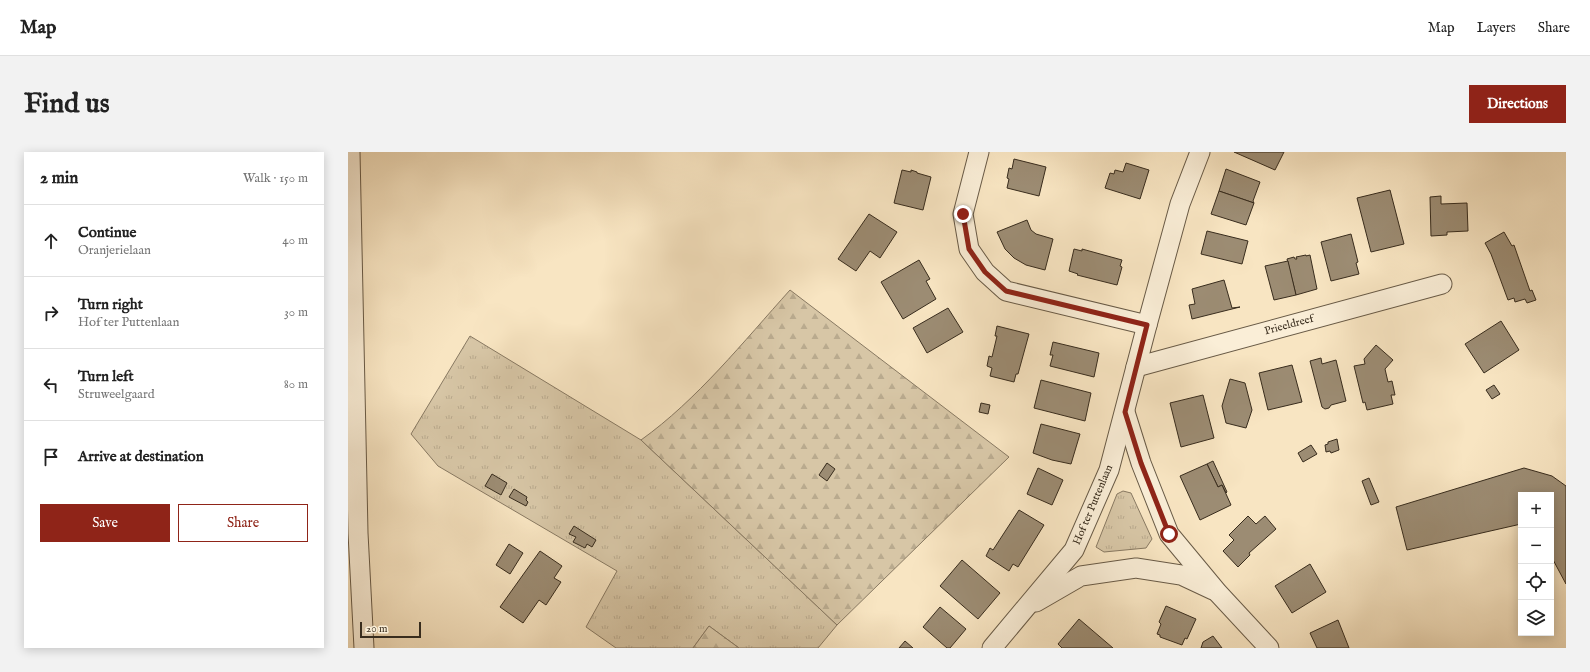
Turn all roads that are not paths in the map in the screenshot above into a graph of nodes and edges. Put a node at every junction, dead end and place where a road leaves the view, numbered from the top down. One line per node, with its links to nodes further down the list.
1 (350, 152): 10 (street)
2 (979, 152): 5 (street)
3 (1200, 152): 5 (street, Hof ter Puttenlaan)
4 (1442, 284): 6 (street, Prieeldreef)
5 (1147, 325): 6 (street, Hof ter Puttenlaan)
6 (1136, 367): 7 (street, Hof ter Puttenlaan)
7 (1125, 412): 8 (street); 9 (street, Hof ter Puttenlaan)
8 (1218, 593): 9 (street); 12 (street)
9 (1026, 608): 11 (street, Hof ter Puttenlaan)
10 (364, 648)
11 (992, 648)
12 (1268, 648)

